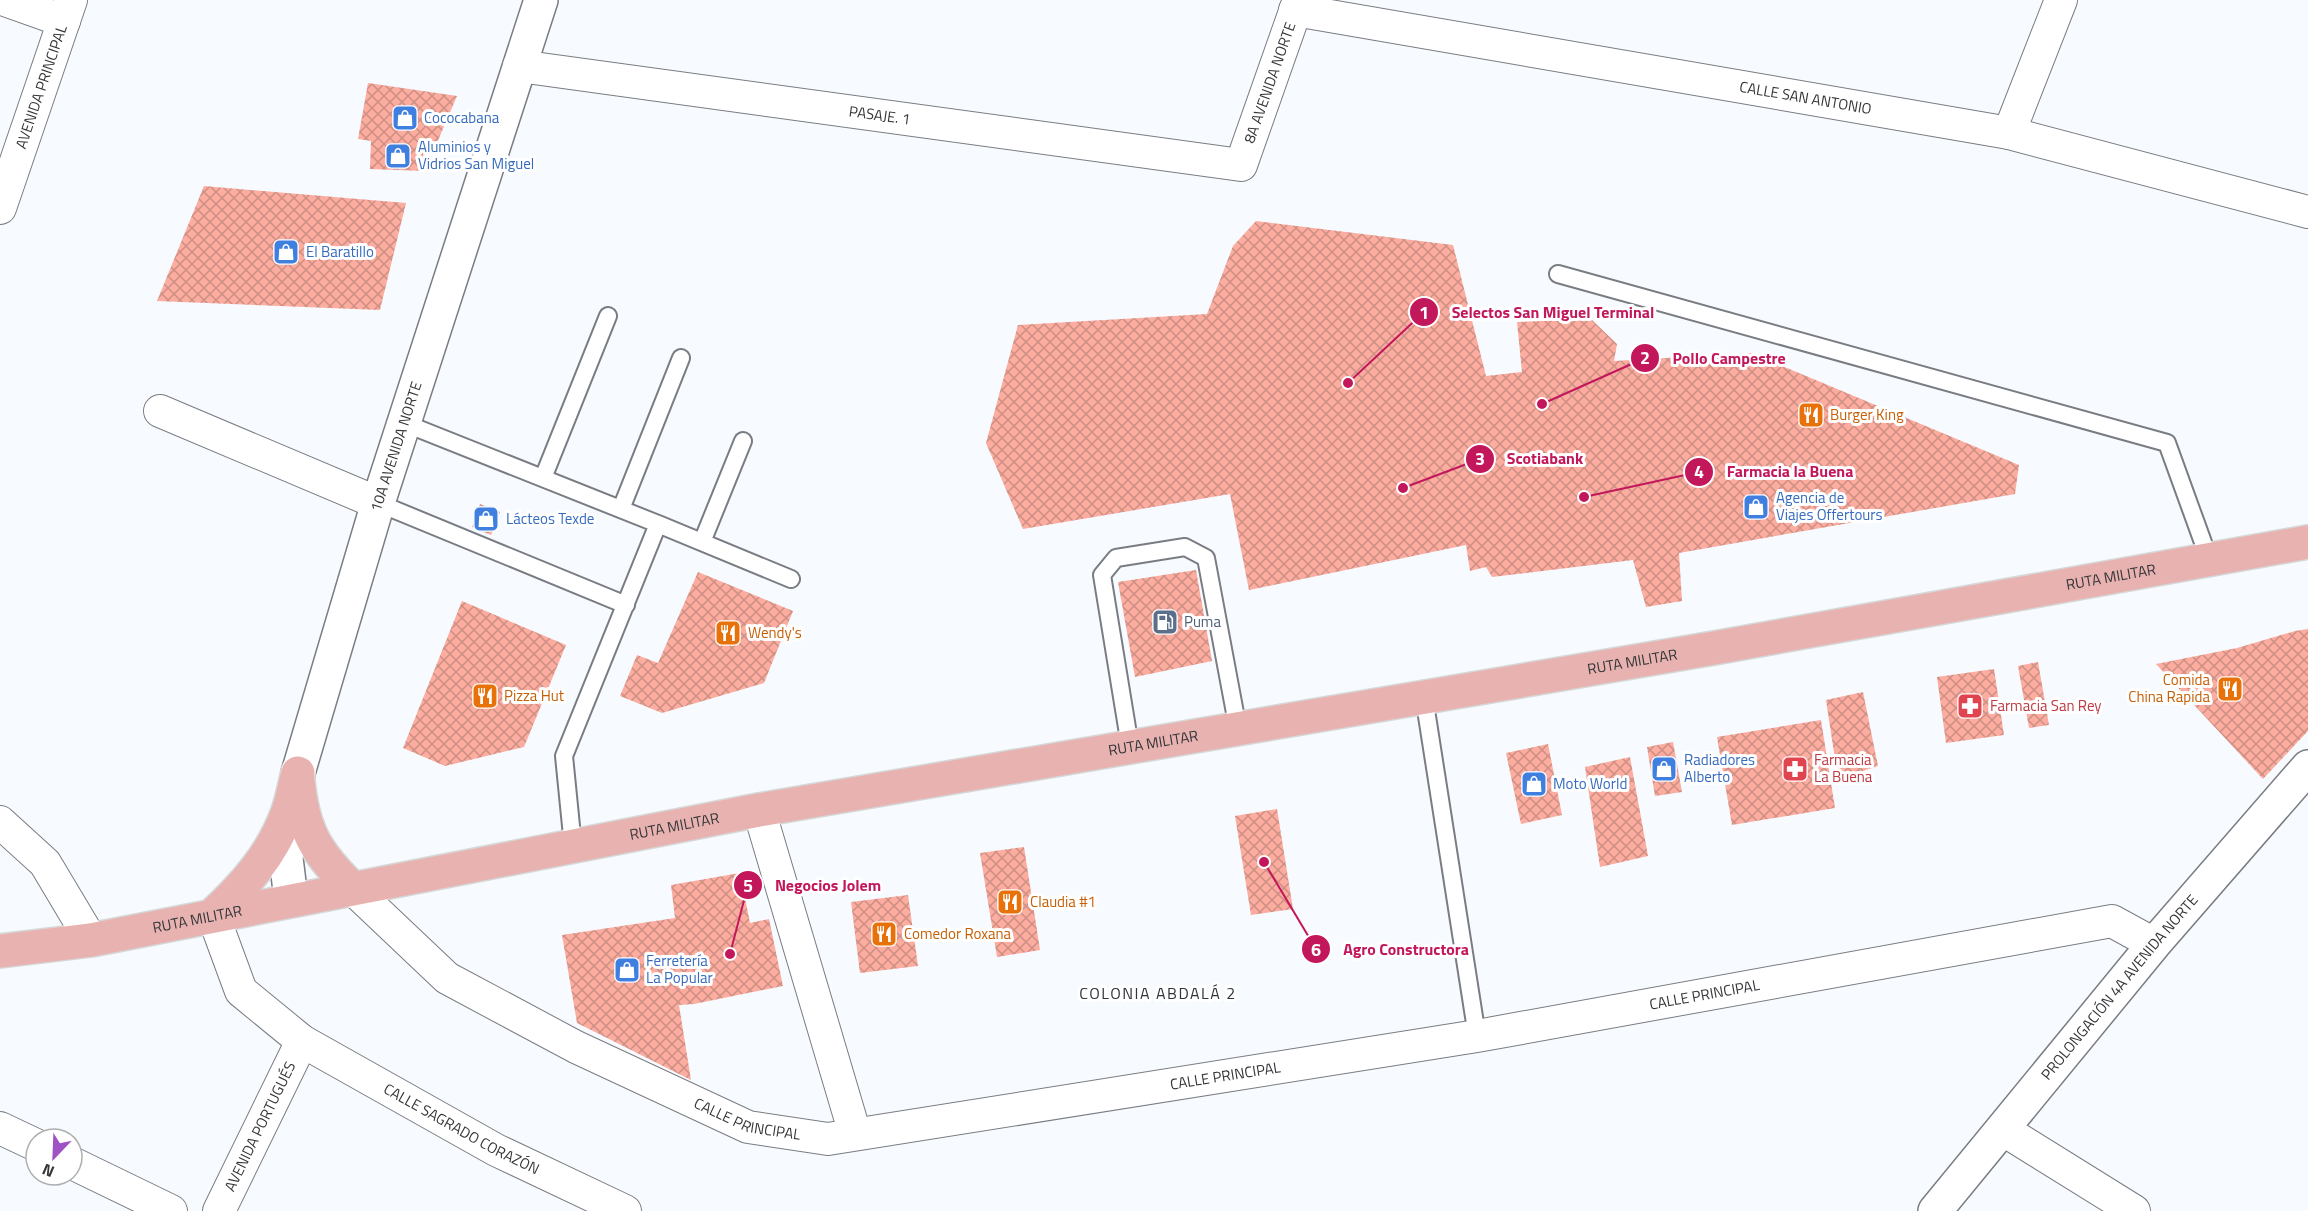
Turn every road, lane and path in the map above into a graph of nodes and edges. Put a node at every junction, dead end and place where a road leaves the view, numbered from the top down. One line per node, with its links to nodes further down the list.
1 (5, 0): 5 (street)
2 (541, 0): 6 (street, 10A AVENIDA NORTE)
3 (2061, 0): 7 (street)
4 (1297, 5): 7 (street, CALLE SAN ANTONIO); 8 (street, 8A AVENIDA NORTE)
5 (67, 10): 9 (street, AVENIDA PRINCIPAL)
6 (519, 66): 8 (street, PASAJE. 1); 15 (street, 10A AVENIDA NORTE)
7 (2009, 133): 10 (street, CALLE SAN ANTONIO)
8 (1241, 165)
9 (0, 208)
10 (2308, 212)
11 (1558, 274): 23 (lane)
12 (608, 316): 17 (lane)
13 (681, 358): 19 (lane)
14 (160, 411): 18 (street)
15 (404, 423): 17 (lane); 18 (street, 10A AVENIDA NORTE)
16 (743, 441): 21 (lane)
17 (543, 478): 19 (lane)
18 (378, 503): 25 (lane); 30 (street, 10A AVENIDA NORTE)
19 (621, 509): 20 (lane)
20 (658, 524): 21 (lane); 25 (lane)
21 (702, 542): 24 (lane)
22 (2308, 542): 23 (main road, RUTA MILITAR)
23 (2209, 559): 26 (main road, RUTA MILITAR)
24 (790, 579)
25 (626, 605): 33 (lane)
26 (1424, 697): 27 (main road, RUTA MILITAR); 40 (lane)
27 (1238, 729): 28 (main road, RUTA MILITAR); 28 (lane)
28 (1130, 747): 31 (main road, RUTA MILITAR)
29 (2308, 767): 38 (street, PROLONGACIÓN 4A AVENIDA NORTE)
30 (298, 773): 34 (main road); 35 (street, 10A AVENIDA NORTE); 36 (main road)
31 (759, 810): 33 (main road, RUTA MILITAR); 44 (street)
32 (0, 822): 37 (street)
33 (573, 846): 34 (main road, RUTA MILITAR)
34 (352, 888): 35 (main road, RUTA MILITAR); 44 (street, CALLE PRINCIPAL)
35 (291, 899): 36 (main road, RUTA MILITAR)
36 (213, 915): 37 (main road, RUTA MILITAR); 41 (street, CALLE SAGRADO CORAZÓN)
37 (91, 940): 39 (main road, RUTA MILITAR)
38 (2154, 944): 40 (street, CALLE PRINCIPAL); 43 (street, PROLONGACIÓN 4A AVENIDA NORTE)
39 (0, 951)
40 (1477, 1036): 44 (street, CALLE PRINCIPAL)
41 (302, 1041): 48 (street, AVENIDA PORTUGUÉS); 49 (street, CALLE SAGRADO CORAZÓN)
42 (0, 1128): 45 (street)
43 (2002, 1130): 50 (street, PROLONGACIÓN 4A AVENIDA NORTE); 51 (street)
44 (855, 1134)
45 (24, 1139)
46 (84, 1169): 47 (street)
47 (171, 1211)
48 (219, 1211)
49 (626, 1211)
50 (1935, 1211)
51 (2134, 1211)

